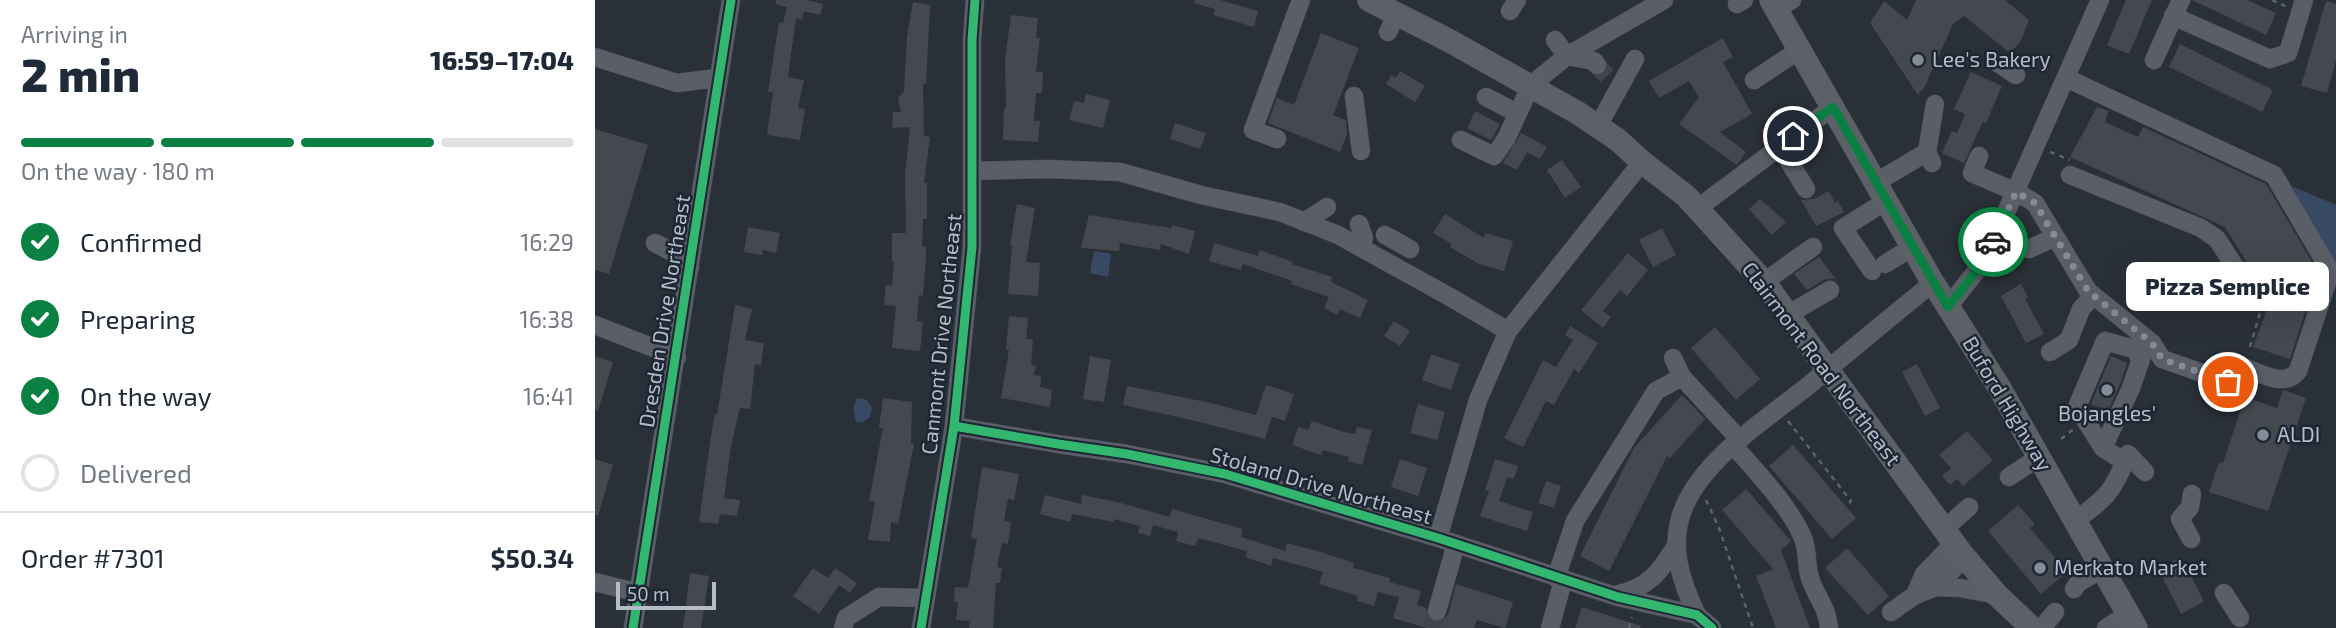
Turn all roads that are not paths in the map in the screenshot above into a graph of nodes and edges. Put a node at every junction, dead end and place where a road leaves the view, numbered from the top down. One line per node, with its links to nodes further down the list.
1 (731, 0): 19 (street, Dresden Drive Northeast)
2 (975, 0): 35 (street, Canmont Drive Northeast)
3 (1301, 0): 29 (street)
4 (1369, 0): 22 (main road, Clairmont Road Northeast)
5 (1664, 0): 12 (street)
6 (2100, 0): 20 (street)
7 (1779, 3): 11 (main road, Buford Highway)
8 (2297, 4): 9 (street)
9 (2177, 8): 15 (street)
10 (1555, 40): 12 (street)
11 (1800, 50): 21 (street); 26 (main road, Buford Highway)
12 (1567, 56): 18 (street); 22 (street)
13 (595, 57): 19 (street)
14 (1635, 59): 18 (street)
15 (2154, 61)
16 (1998, 63): 17 (street)
17 (2015, 75)
18 (1608, 76): 28 (street)
19 (717, 78): 51 (street, Dresden Drive Northeast)
20 (2066, 78): 39 (street); 69 (street)
21 (1754, 80)
22 (1531, 85): 27 (street); 28 (main road, Clairmont Road Northeast)
23 (1354, 96): 32 (street)
24 (1486, 97): 27 (street)
25 (1935, 104): 38 (street)
26 (1833, 107): 31 (street); 38 (main road, Buford Highway)
27 (1517, 113): 30 (street)
28 (1598, 126): 34 (main road, Clairmont Road Northeast)
29 (1277, 139)
30 (1461, 140)
31 (1780, 147): 37 (street); 41 (street)
32 (1361, 151)
33 (1979, 156): 39 (street)
34 (1642, 162): 41 (main road, Clairmont Road Northeast); 63 (street)
35 (972, 171): 42 (street); 73 (street, Canmont Drive Northeast)
36 (2070, 175): 57 (street)
37 (1806, 189)
38 (1881, 192): 48 (main road, Buford Highway); 48 (street)
39 (2016, 192): 45 (street); 58 (street)
40 (1327, 206): 42 (street)
41 (1698, 208): 53 (main road, Clairmont Road Northeast)
42 (1304, 222): 47 (street)
43 (1359, 224): 47 (street)
44 (1385, 235): 52 (street)
45 (2055, 237): 50 (street); 56 (street)
46 (655, 243): 51 (street)
47 (1357, 246): 52 (street)
48 (1914, 246): 54 (main road, Buford Highway)
49 (1813, 247): 53 (street)
50 (2029, 248)
51 (690, 268): 67 (street, Dresden Drive Northeast)
52 (1399, 269): 63 (street)
53 (1764, 282): 60 (main road, Clairmont Road Northeast)
54 (1933, 283): 58 (main road, Buford Highway); 70 (street)
55 (1830, 290): 60 (street)
56 (2094, 296): 61 (street); 64 (street)
57 (2259, 300)
58 (1948, 307): 76 (main road, Buford Highway)
59 (2063, 309): 64 (street)
60 (1789, 314): 70 (main road, Clairmont Road Northeast)
61 (2118, 315): 65 (street); 72 (street)
62 (595, 325): 67 (street)
63 (1508, 331): 83 (street)
64 (2071, 334): 66 (street)
65 (2105, 341): 75 (street); 75 (street)
66 (2050, 352)
67 (677, 357): 93 (street, Dresden Drive Northeast)
68 (1673, 358): 71 (street)
69 (2236, 364)
70 (1828, 369): 74 (street); 87 (main road, Clairmont Road Northeast)
71 (1682, 377): 74 (street); 89 (street)
72 (2228, 382)
73 (954, 426): 83 (street, Stoland Drive Northeast); 98 (street, Canmont Drive Northeast)
74 (1737, 442): 85 (street); 110 (street)
75 (2103, 448): 77 (street)
76 (2039, 457): 79 (street); 82 (main road, Buford Highway)
77 (2125, 462): 78 (street); 82 (street)
78 (2145, 472)
79 (2009, 477)
80 (2192, 494): 84 (street)
81 (1969, 507): 87 (street)
82 (2075, 521): 88 (main road, Buford Highway)
83 (1438, 538): 86 (street, Stoland Drive Northeast)
84 (2191, 539)
85 (1677, 543): 95 (street); 102 (street)
86 (1456, 544): 89 (street, Stoland Drive Northeast); 99 (street)
87 (1954, 544): 91 (street); 96 (street); 97 (main road, Clairmont Road Northeast)
88 (2102, 569): 92 (street); 104 (main road, Buford Highway)
89 (1560, 580): 95 (street, Stoland Drive Northeast); 108 (street)
90 (595, 582): 93 (street)
91 (1936, 587): 96 (street); 97 (street)
92 (2074, 589)
93 (639, 593): 105 (street, Dresden Drive Northeast)
94 (2224, 593): 103 (street)
95 (1612, 595): 102 (street, Stoland Drive Northeast)
96 (1915, 595): 100 (street)
97 (1997, 596): 111 (main road, Clairmont Road Northeast)
98 (925, 598): 106 (street); 107 (street, Canmont Drive Northeast)
99 (1437, 611)
100 (1891, 612)
101 (2055, 612): 112 (street)
102 (1696, 615): 109 (street)
103 (2240, 618)
104 (2132, 621): 113 (street)
105 (633, 628)
106 (843, 628)
107 (921, 628)
108 (1550, 628)
109 (1713, 628)
110 (1829, 628)
111 (2032, 628)
112 (2042, 628)
113 (2106, 628)

